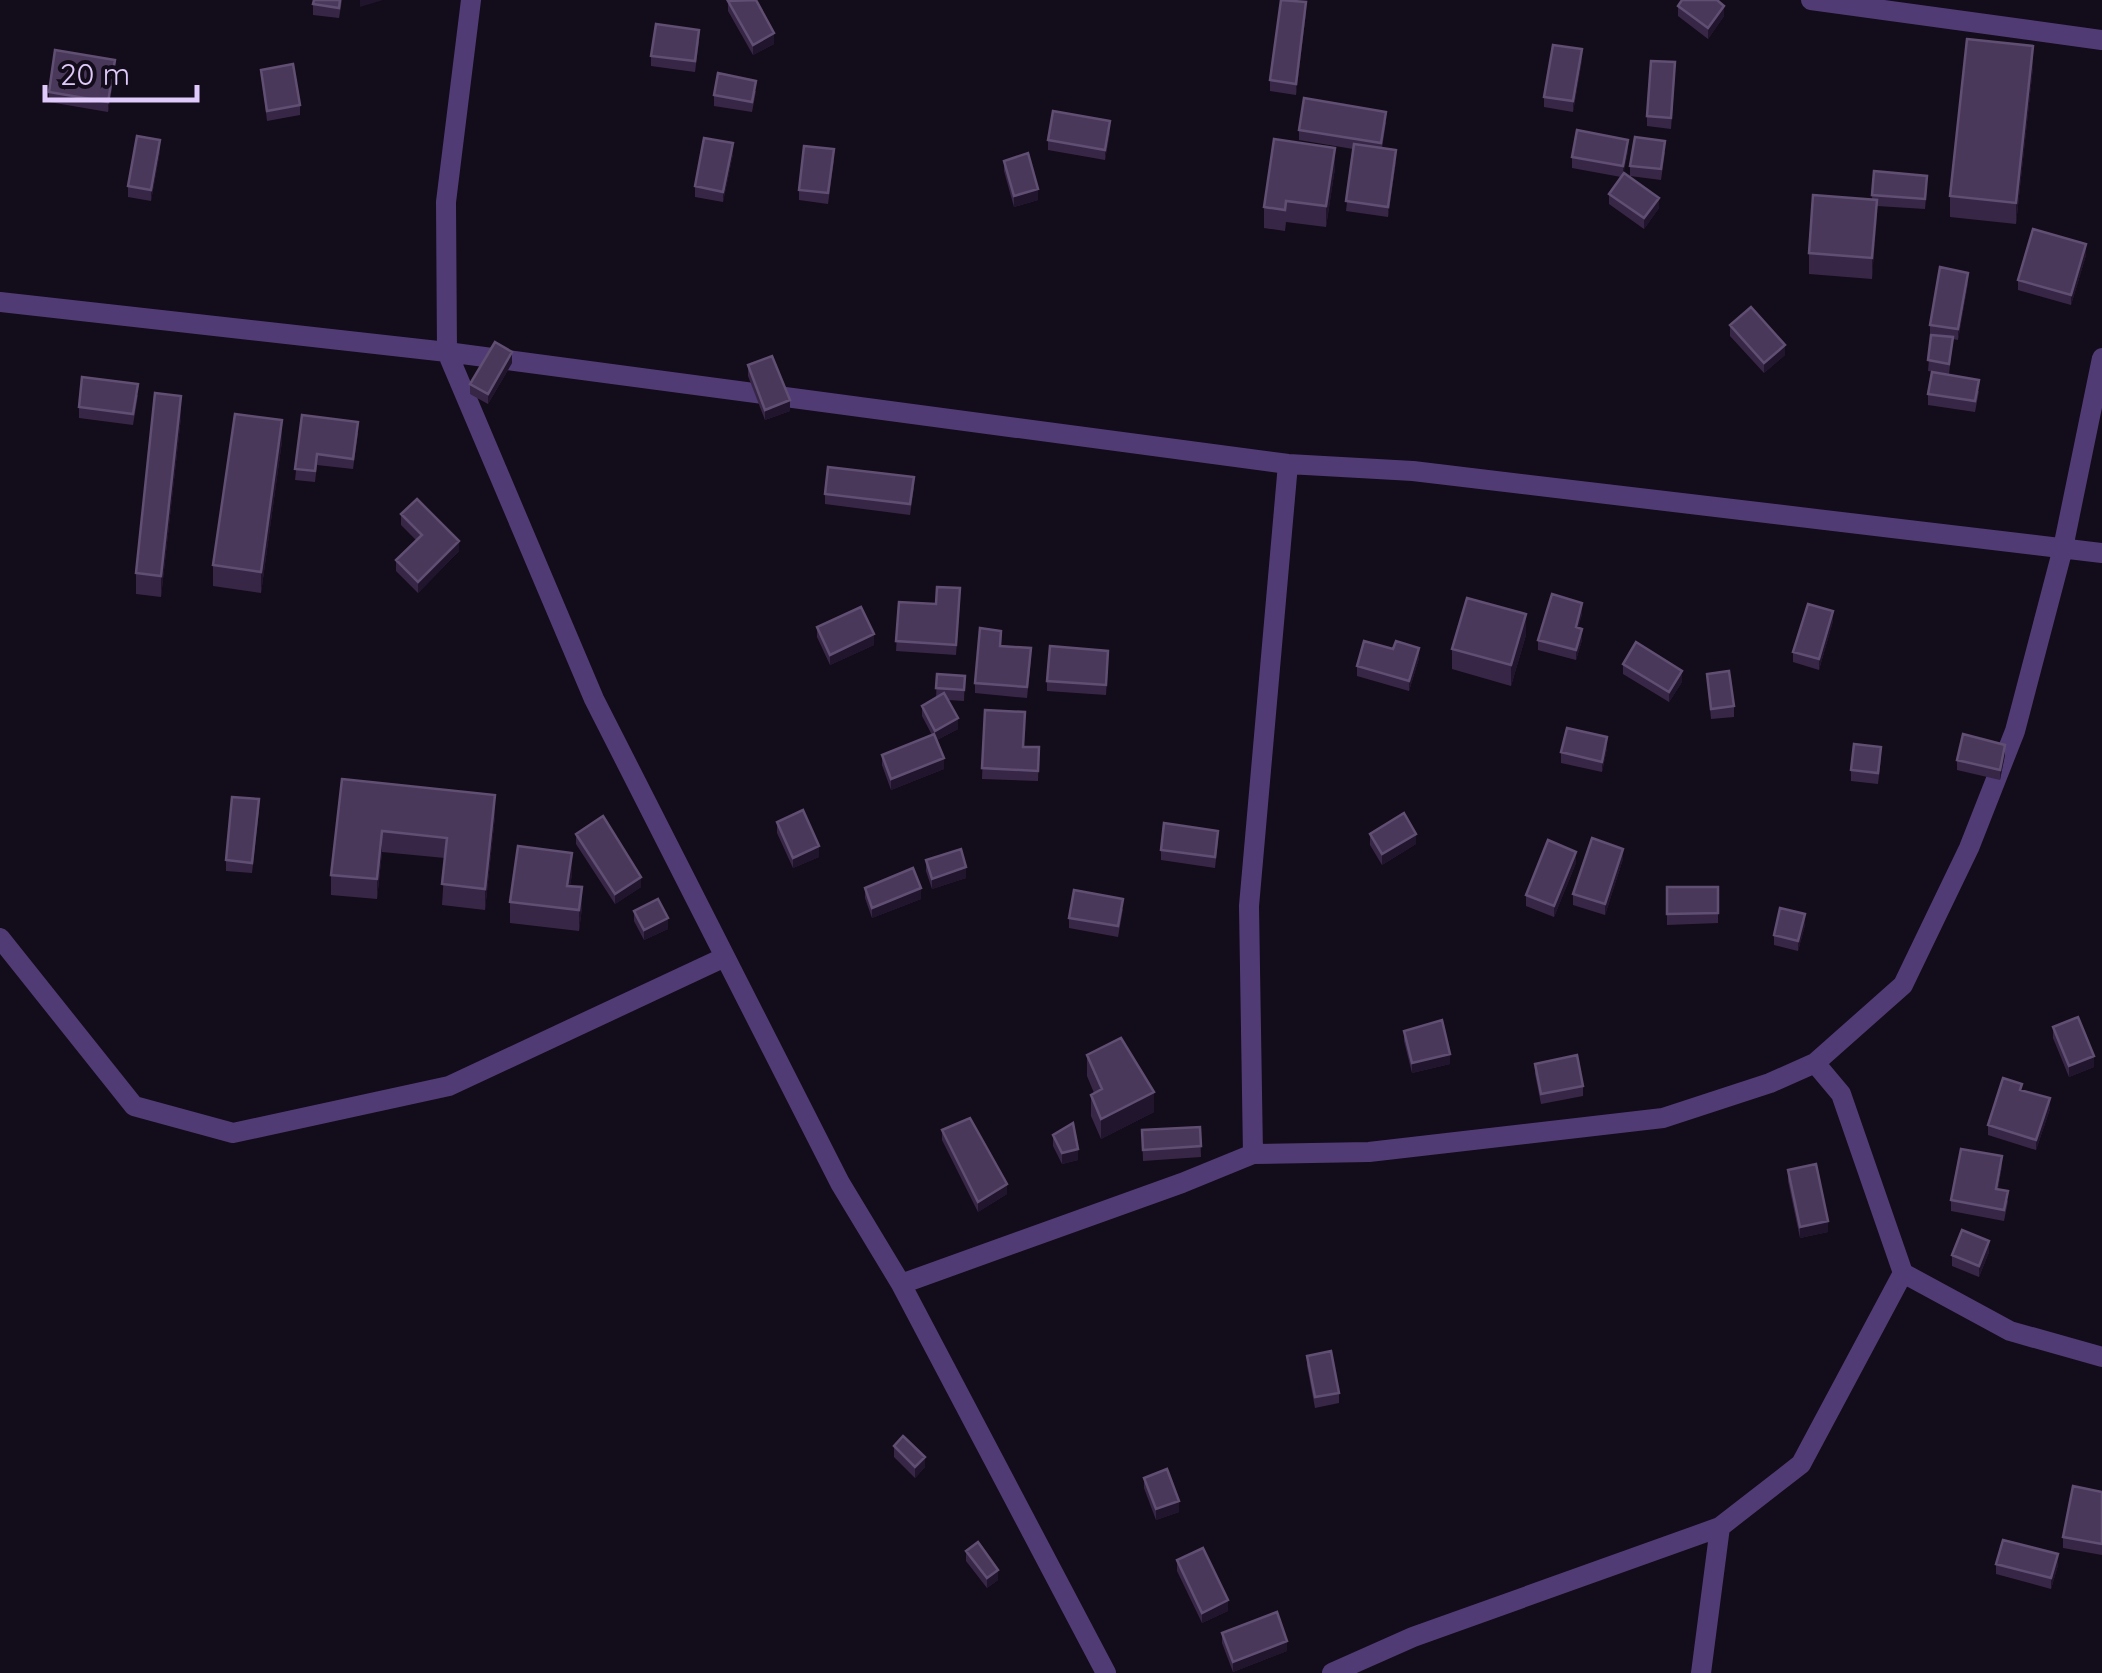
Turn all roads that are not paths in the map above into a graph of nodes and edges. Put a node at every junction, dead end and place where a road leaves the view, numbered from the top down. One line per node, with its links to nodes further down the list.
1 (471, 0): 5 (street)
2 (1811, 0): 3 (street)
3 (2102, 40)
4 (0, 302): 5 (street)
5 (447, 352): 7 (street); 11 (street)
6 (2102, 358): 8 (street)
7 (1288, 464): 8 (street); 13 (street)
8 (2063, 548): 9 (street); 12 (street)
9 (2102, 553)
10 (0, 938): 11 (street)
11 (725, 957): 15 (street)
12 (1815, 1063): 13 (street); 14 (street)
13 (1253, 1154): 15 (street)
14 (1903, 1273): 16 (street); 17 (street)
15 (902, 1284): 18 (street)
16 (2102, 1357)
17 (1720, 1526): 19 (street); 20 (street)
18 (1106, 1673)
19 (1332, 1673)
20 (1701, 1673)

